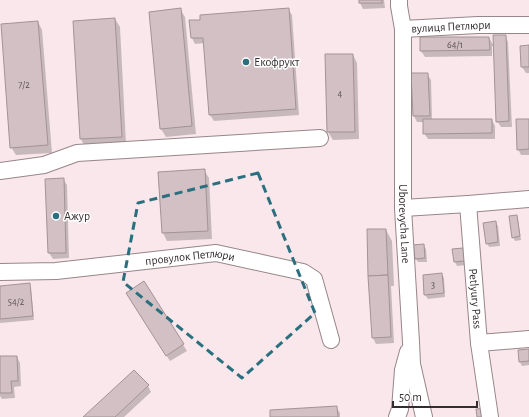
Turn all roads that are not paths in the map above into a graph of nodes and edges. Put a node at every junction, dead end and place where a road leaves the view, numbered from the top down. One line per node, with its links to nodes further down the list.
1 (399, 0): 3 (street, вулиця Петлюри)
2 (529, 24): 3 (street, вулиця Петлюри)
3 (402, 29): 8 (street, Uborevycha Lane)
4 (320, 138): 5 (street)
5 (0, 171)
6 (529, 199): 7 (street)
7 (468, 204): 8 (street); 13 (street, Petlyury Pass)
8 (403, 208): 12 (street, Uborevycha Lane)
9 (0, 272): 11 (street, провулок Петлюри)
10 (529, 339): 13 (street, Petlyury Pass)
11 (331, 340)
12 (411, 342): 14 (street); 15 (street, Uborevycha Lane)
13 (479, 343): 16 (street)
14 (397, 417)
15 (424, 417)
16 (490, 417)

